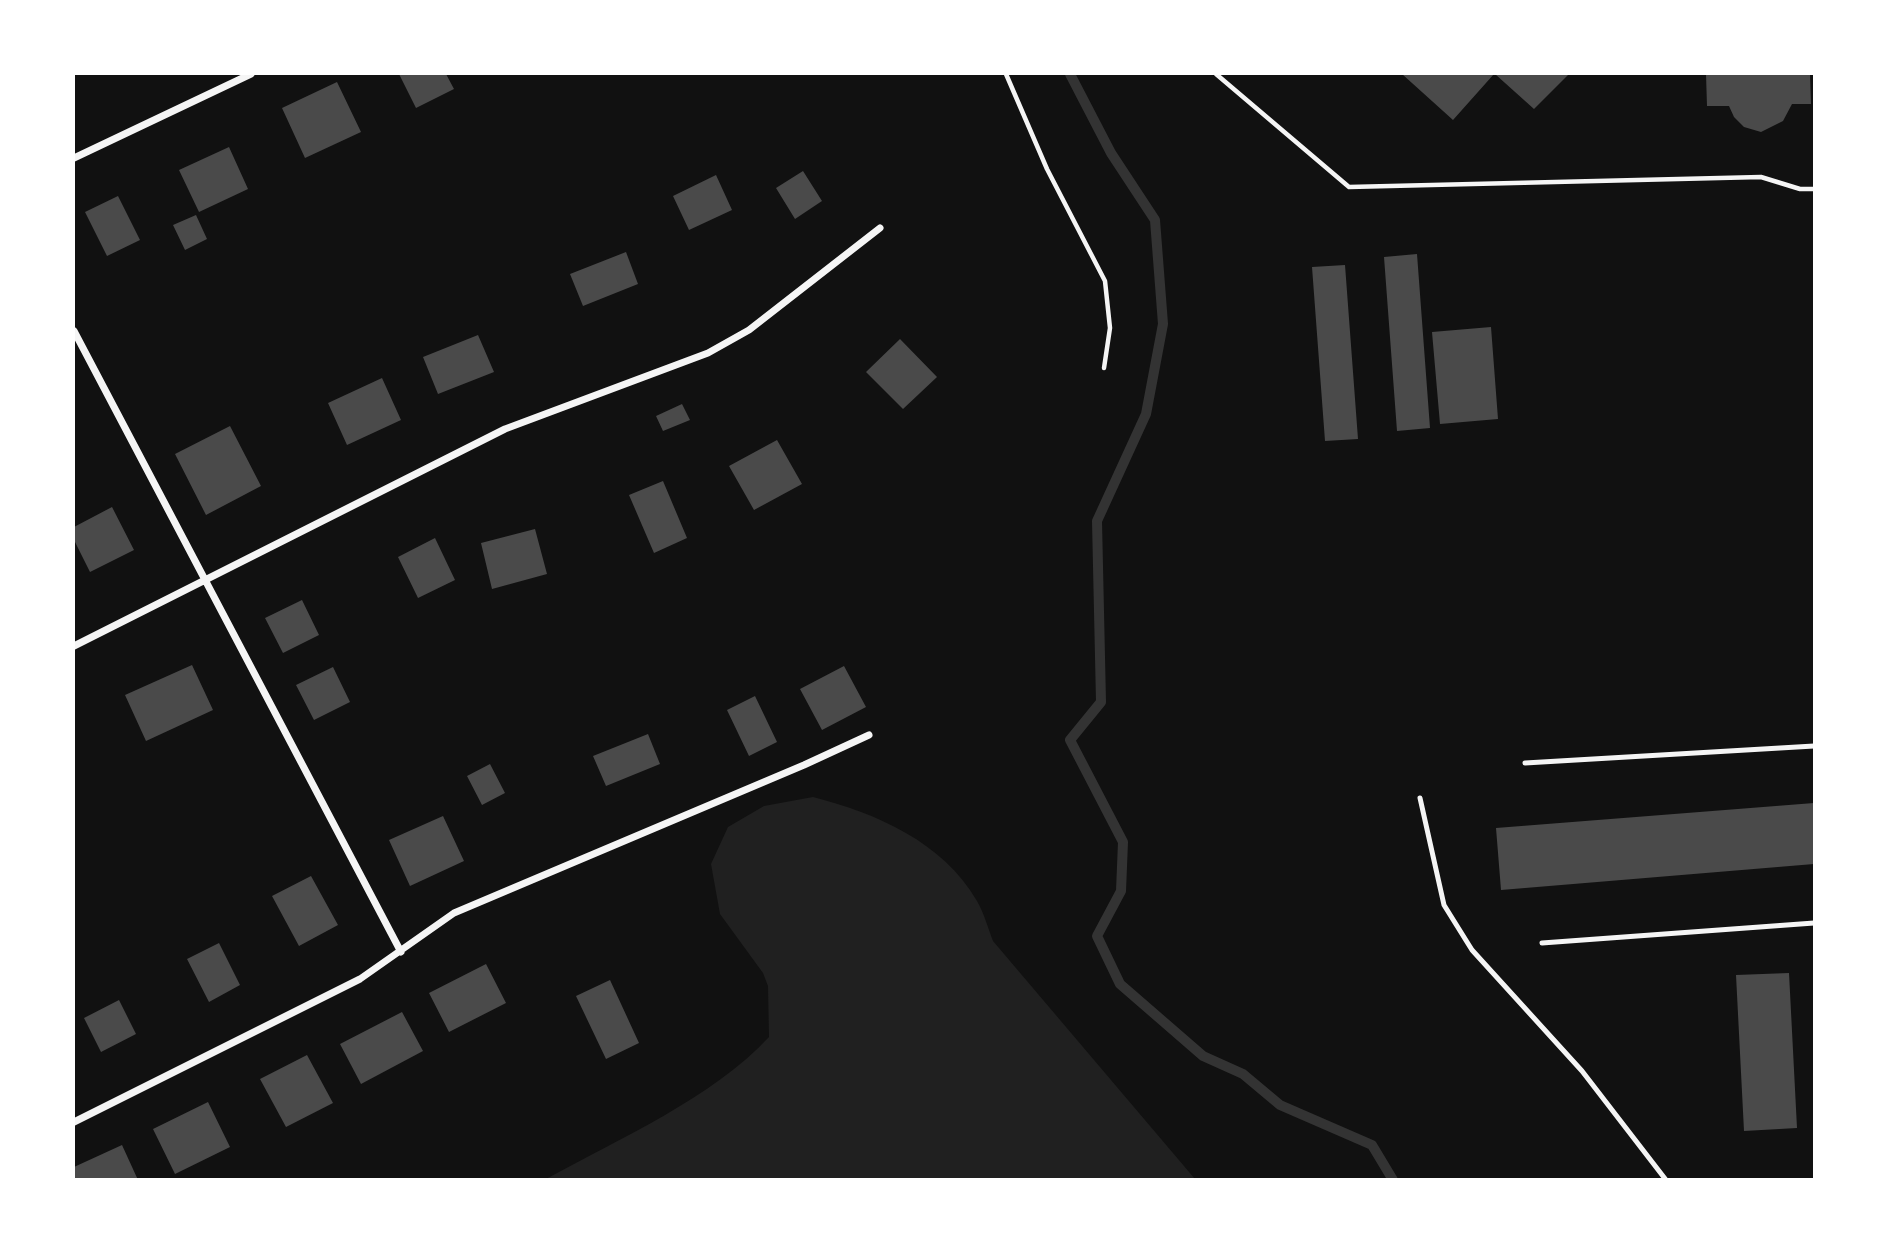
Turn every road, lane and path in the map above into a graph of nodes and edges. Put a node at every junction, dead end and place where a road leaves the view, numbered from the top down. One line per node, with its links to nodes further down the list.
1 (251, 74): 4 (street)
2 (1006, 74): 8 (path)
3 (1216, 74): 5 (path)
4 (74, 158)
5 (1815, 189)
6 (880, 228): 9 (street)
7 (74, 331): 9 (street)
8 (1104, 369)
9 (204, 583): 10 (street); 17 (street)
10 (74, 646)
11 (869, 735): 17 (street)
12 (1815, 746): 13 (lane)
13 (1525, 762)
14 (1420, 798): 19 (lane)
15 (1815, 923): 16 (lane)
16 (1542, 943)
17 (401, 952): 18 (street)
18 (74, 1122)
19 (1666, 1180)

